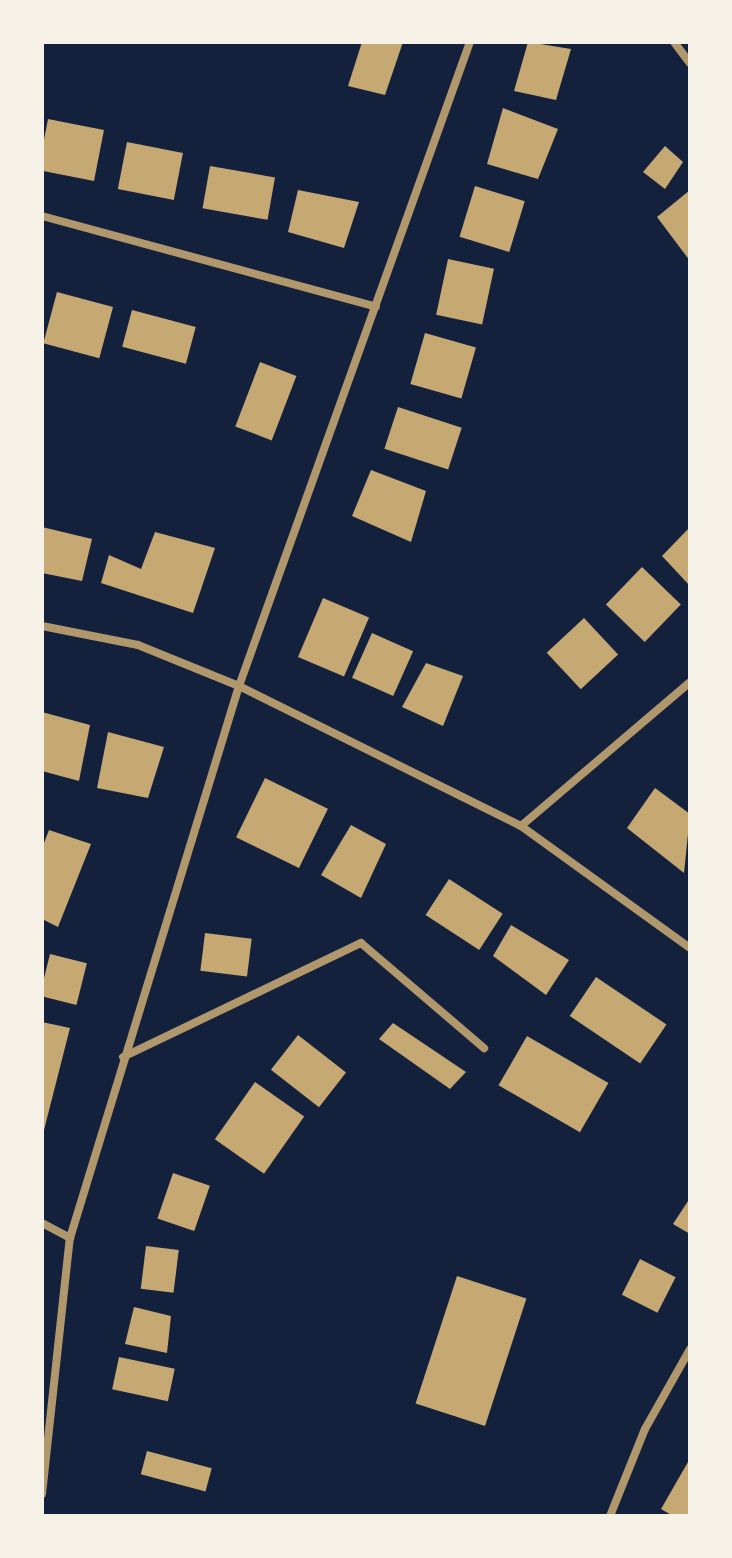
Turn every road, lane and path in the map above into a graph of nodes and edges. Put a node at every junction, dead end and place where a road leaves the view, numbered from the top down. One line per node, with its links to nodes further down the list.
1 (470, 42): 5 (street)
2 (674, 42): 3 (street)
3 (690, 63)
4 (42, 216): 5 (street)
5 (376, 307): 8 (street)
6 (42, 626): 8 (street)
7 (690, 682): 9 (street)
8 (239, 686): 9 (street); 12 (street)
9 (521, 826): 10 (street)
10 (690, 948)
11 (484, 1048): 12 (street)
12 (123, 1057): 14 (street)
13 (42, 1223): 14 (street)
14 (70, 1238): 16 (street)
15 (690, 1349): 17 (street)
16 (42, 1494)
17 (610, 1516)

